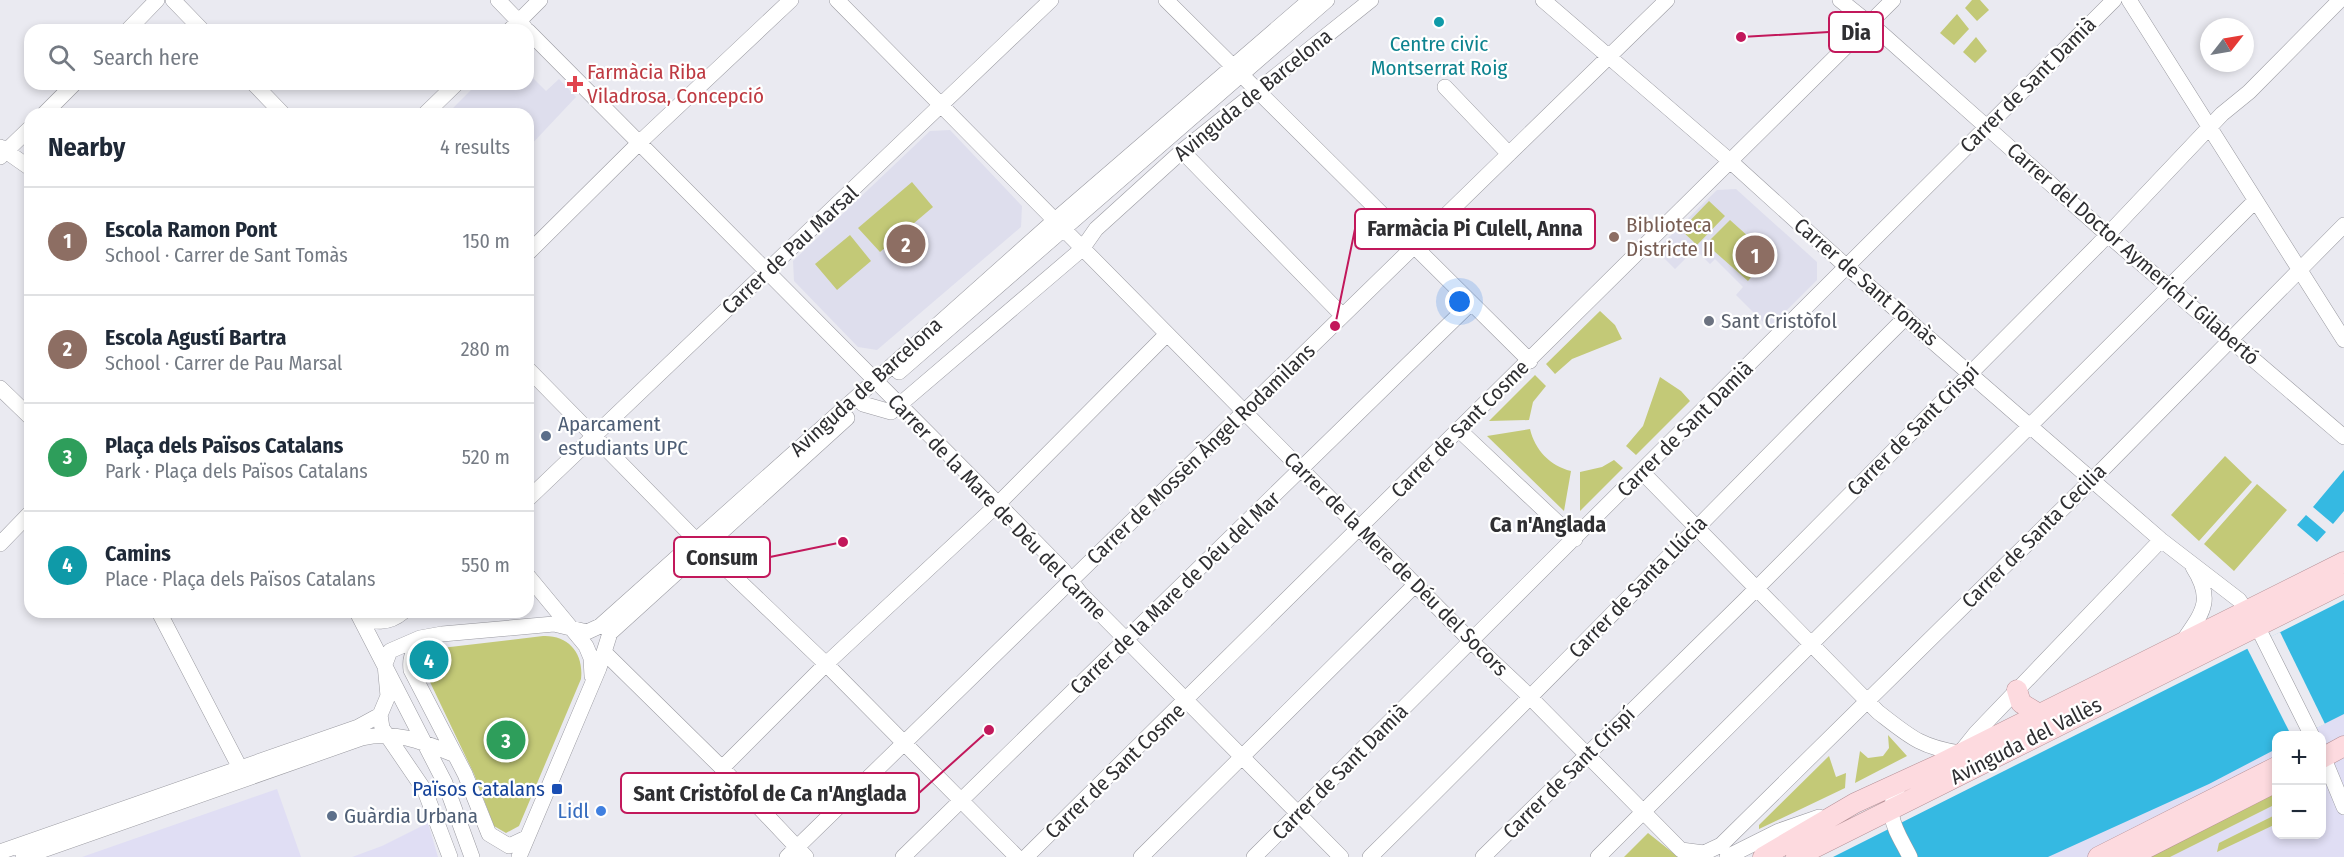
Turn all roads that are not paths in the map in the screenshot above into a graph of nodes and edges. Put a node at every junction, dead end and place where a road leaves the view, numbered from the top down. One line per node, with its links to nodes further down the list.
1 (158, 0): 20 (street)
2 (173, 0): 21 (street)
3 (498, 0): 22 (street, Carrer de la Mare de Déu del Carme)
4 (540, 0): 23 (street)
5 (791, 0): 39 (street)
6 (837, 0): 32 (street, Carrer de la Mere de Déu del Socors)
7 (1051, 0): 32 (street, Carrer de Pau Marsal)
8 (1166, 0): 26 (street)
9 (1310, 0): 26 (street, Avinguda de Barcelona)
10 (1327, 0): 26 (street, Avinguda de Barcelona)
11 (1371, 0): 31 (street, Avinguda de Barcelona)
12 (1543, 0): 25 (street, Carrer de Sant Tomàs)
13 (1667, 0): 25 (street, Carrer de Mossèn Àngel Rodamilans)
14 (1840, 0): 19 (street, Carrer del Doctor Aymerich i Gilabertó)
15 (1893, 0): 19 (street, Carrer de Sant Cosme)
16 (2114, 0): 36 (street, Carrer de Sant Damià)
17 (2129, 0): 37 (street)
18 (2340, 0): 37 (street, Carrer de Sant Crispí)
19 (1869, 23): 36 (street, Carrer del Doctor Aymerich i Gilabertó); 43 (street, Carrer de Sant Cosme)
20 (134, 24)
21 (196, 24)
22 (518, 24)
23 (524, 24)
24 (534, 41): 39 (street, Carrer de la Mare de Déu del Carme)
25 (1609, 58): 42 (street, Carrer de Mossèn Àngel Rodamilans); 43 (street, Carrer de Sant Tomàs)
26 (1236, 70): 31 (street); 46 (street, Avinguda de Barcelona)
27 (1445, 87): 42 (street)
28 (68, 90): 33 (street)
29 (260, 90): 34 (street)
30 (450, 90): 35 (street)
31 (1259, 90): 40 (street, Avinguda de Barcelona); 49 (street)
32 (942, 106): 46 (street, Carrer de la Mere de Déu del Socors); 54 (street, Carrer de Pau Marsal)
33 (50, 108)
34 (277, 108)
35 (431, 108)
36 (1987, 127): 48 (street, Carrer del Doctor Aymerich i Gilabertó); 52 (street, Carrer de Sant Damià)
37 (2209, 128): 45 (street); 48 (street, Carrer de Sant Crispí)
38 (24, 133): 41 (street)
39 (639, 143): 50 (street); 54 (street, Carrer de la Mare de Déu del Carme)
40 (1182, 151): 51 (street, Avinguda de Barcelona); 57 (street)
41 (2, 152): 44 (street)
42 (1509, 154): 49 (street, Carrer de Mossèn Àngel Rodamilans)
43 (1730, 161): 52 (street, Carrer de Sant Tomàs); 62 (street, Carrer de Sant Cosme)
44 (24, 165)
45 (2255, 201): 53 (street); 55 (street)
46 (1059, 224): 51 (street, Carrer de la Mere de Déu del Socors); 65 (street, Avinguda de Barcelona)
47 (2344, 225): 53 (street, Carrer de Santa Cecilia)
48 (2108, 235): 55 (street, Carrer del Doctor Aymerich i Gilabertó); 63 (street, Carrer de Sant Crispí)
49 (1413, 246): 56 (street); 57 (street, Carrer de Mossèn Àngel Rodamilans)
50 (534, 247)
51 (1082, 249): 59 (street, Carrer de la Mere de Déu del Socors); 68 (street, Avinguda de Barcelona)
52 (1846, 267): 58 (street, Carrer de Sant Tomàs); 76 (street, Carrer de Sant Damià)
53 (2298, 269): 60 (street, Carrer de Santa Cecilia); 61 (street)
54 (768, 271): 65 (street, Carrer de la Mare de Déu del Carme); 73 (street, Carrer de Pau Marsal)
55 (2170, 285): 60 (street, Carrer del Doctor Aymerich i Gilabertó); 71 (street)
56 (1471, 303): 62 (street); 75 (street, Carrer de la Mare de Déu del Mar)
57 (1342, 315): 70 (street, Carrer de Mossèn Àngel Rodamilans)
58 (1906, 317): 63 (street, Carrer de Sant Tomàs); 81 (street, Carrer de Santa Llúcia)
59 (1167, 334): 70 (street, Carrer de la Mere de Déu del Socors); 79 (street)
60 (2231, 339): 74 (street, Carrer del Doctor Aymerich i Gilabertó); 77 (street, Carrer de Santa Cecilia)
61 (2344, 340)
62 (1530, 361): 72 (street, Carrer de Sant Cosme)
63 (1969, 372): 71 (street, Carrer de Sant Tomàs); 92 (street, Carrer de Sant Crispí)
64 (534, 375): 73 (street)
65 (878, 385): 67 (street, Avinguda de Barcelona); 68 (street, Carrer de la Mare de Déu del Carme); 86 (street, Avinguda de Barcelona)
66 (0, 388): 69 (street)
67 (863, 404): 68 (street, Avinguda de Barcelona); 86 (street, Avinguda de Barcelona)
68 (899, 404): 79 (street, Carrer de la Mare de Déu del Carme)
69 (24, 411)
70 (1244, 412): 75 (street, Carrer de la Mere de Déu del Socors); 89 (street, Carrer de Mossèn Àngel Rodamilans)
71 (2029, 425): 77 (street, Carrer de Sant Tomàs); 103 (street)
72 (1459, 430): 82 (street, Carrer de Sant Cosme); 83 (street)
73 (593, 435): 78 (street, Carrer de Pau Marsal); 86 (street)
74 (2344, 436)
75 (1302, 471): 82 (street, Carrer de la Mere de Déu del Socors); 100 (street, Carrer de la Mare de Déu del Mar)
76 (1642, 472): 81 (street); 83 (street, Carrer de Sant Damià)
77 (2090, 478): 84 (street, Carrer de Sant Tomàs); 111 (street, Carrer de Santa Cecilia)
78 (534, 493)
79 (998, 504): 89 (street, Carrer de la Mare de Déu del Carme); 106 (street)
80 (24, 519): 85 (street)
81 (1697, 526): 92 (street); 109 (street, Carrer de Santa Llúcia)
82 (1359, 529): 91 (street, Carrer de la Mere de Déu del Socors); 110 (street, Carrer de Sant Cosme)
83 (1575, 538): 102 (street, Carrer de Sant Damià)
84 (2161, 540): 87 (street, Carrer de Sant Tomàs); 108 (street)
85 (0, 544)
86 (700, 544): 98 (street, Avinguda de Barcelona); 104 (street, Avinguda de Barcelona); 106 (street)
87 (2189, 562): 97 (street, Carrer de Sant Tomàs); 101 (street, Carrer de Sant Tomàs)
88 (2339, 573): 97 (main road, Avinguda del Vallès); 97 (main road, Avinguda del Vallès)
89 (1070, 581): 100 (street, Carrer de la Mare de Déu del Carme); 120 (street, Carrer de Mossèn Àngel Rodamilans)
90 (534, 584): 98 (street)
91 (1415, 585): 102 (street, Carrer de la Mere de Déu del Socors); 127 (street)
92 (1754, 588): 103 (street); 125 (street, Carrer de Sant Crispí)
93 (162, 618): 128 (street)
94 (361, 618): 105 (street)
95 (367, 618): 96 (street)
96 (389, 618)
97 (2255, 623): 101 (main road, Avinguda del Vallès); 115 (street, Carrer de Sant Tomàs); 140 (main road, Avinguda del Vallès)
98 (567, 625): 99 (street, Avinguda de Barcelona); 107 (street)
99 (461, 634): 105 (street, Avinguda de Barcelona); 123 (street)
100 (1125, 640): 110 (street, Carrer de la Mare de Déu del Carme); 134 (street, Carrer de la Mare de Déu del Mar)
101 (2183, 641): 112 (main road, Avinguda del Vallès)
102 (1472, 642): 109 (street, Carrer de la Mere de Déu del Socors); 139 (street, Carrer de Sant Damià)
103 (1809, 644): 111 (street); 138 (street)
104 (604, 652): 107 (street, Avinguda de Barcelona); 129 (street)
105 (385, 664): 113 (street); 114 (street)
106 (826, 664): 120 (street); 129 (street)
107 (592, 682): 142 (street, Avinguda de Barcelona)
108 (2017, 690): 112 (main road); 122 (street)
109 (1530, 700): 125 (street, Carrer de la Mere de Déu del Socors); 156 (street, Carrer de Santa Llúcia)
110 (1185, 701): 127 (street, Carrer de la Mare de Déu del Carme); 152 (street, Carrer de Sant Cosme)
111 (1868, 702): 122 (street); 144 (street, Carrer de Santa Cecilia)
112 (2039, 714): 122 (main road, Avinguda del Vallès)
113 (380, 715): 117 (street); 128 (street)
114 (413, 718): 118 (street); 119 (street)
115 (2310, 731)
116 (2344, 734): 124 (main road)
117 (385, 735): 118 (street); 141 (street); 146 (street)
118 (400, 736): 119 (street)
119 (425, 742): 123 (street); 137 (street)
120 (904, 744): 134 (street); 145 (street, Carrer de Mossèn Àngel Rodamilans)
121 (2344, 746): 126 (main road)
122 (1960, 753): 132 (main road, Avinguda del Vallès)
123 (453, 754): 142 (street)
124 (2326, 754)
125 (1587, 756): 138 (street, Carrer de la Mere de Déu del Socors); 157 (street, Carrer de Sant Crispí)
126 (2326, 756)
127 (1242, 758): 139 (street, Carrer de la Mare de Déu del Carme); 153 (street)
128 (240, 768): 143 (street)
129 (722, 768): 145 (street)
130 (2326, 768): 135 (street)
131 (2272, 770): 162 (main road)
132 (1900, 784): 136 (main road, Avinguda del Vallès); 140 (street)
133 (2272, 785): 163 (main road)
134 (962, 801): 150 (street, Carrer de la Mare de Déu del Mar); 151 (street)
135 (2344, 807)
136 (1845, 809): 144 (street, Avinguda del Vallès); 159 (main road, Avinguda del Vallès)
137 (457, 811): 141 (street); 148 (street)
138 (1642, 812): 144 (street, Carrer de la Mere de Déu del Socors); 158 (street)
139 (1297, 813): 154 (street, Carrer de Sant Damià); 155 (street, Carrer de la Mare de Déu del Carme)
140 (1893, 818): 160 (main road, Avinguda del Vallès); 161 (street)
141 (438, 820): 147 (street)
142 (526, 838): 149 (street, Avinguda de Barcelona)
143 (1, 850)
144 (1724, 851)
145 (797, 854)
146 (23, 857)
147 (450, 857)
148 (472, 857)
149 (519, 857)
150 (903, 857)
151 (1017, 857)
152 (1026, 857)
153 (1141, 857)
154 (1254, 857)
155 (1341, 857)
156 (1370, 857)
157 (1483, 857)
158 (1598, 857)
159 (1763, 857)
160 (1796, 857)
161 (1910, 857)
162 (2098, 857)
163 (2129, 857)

